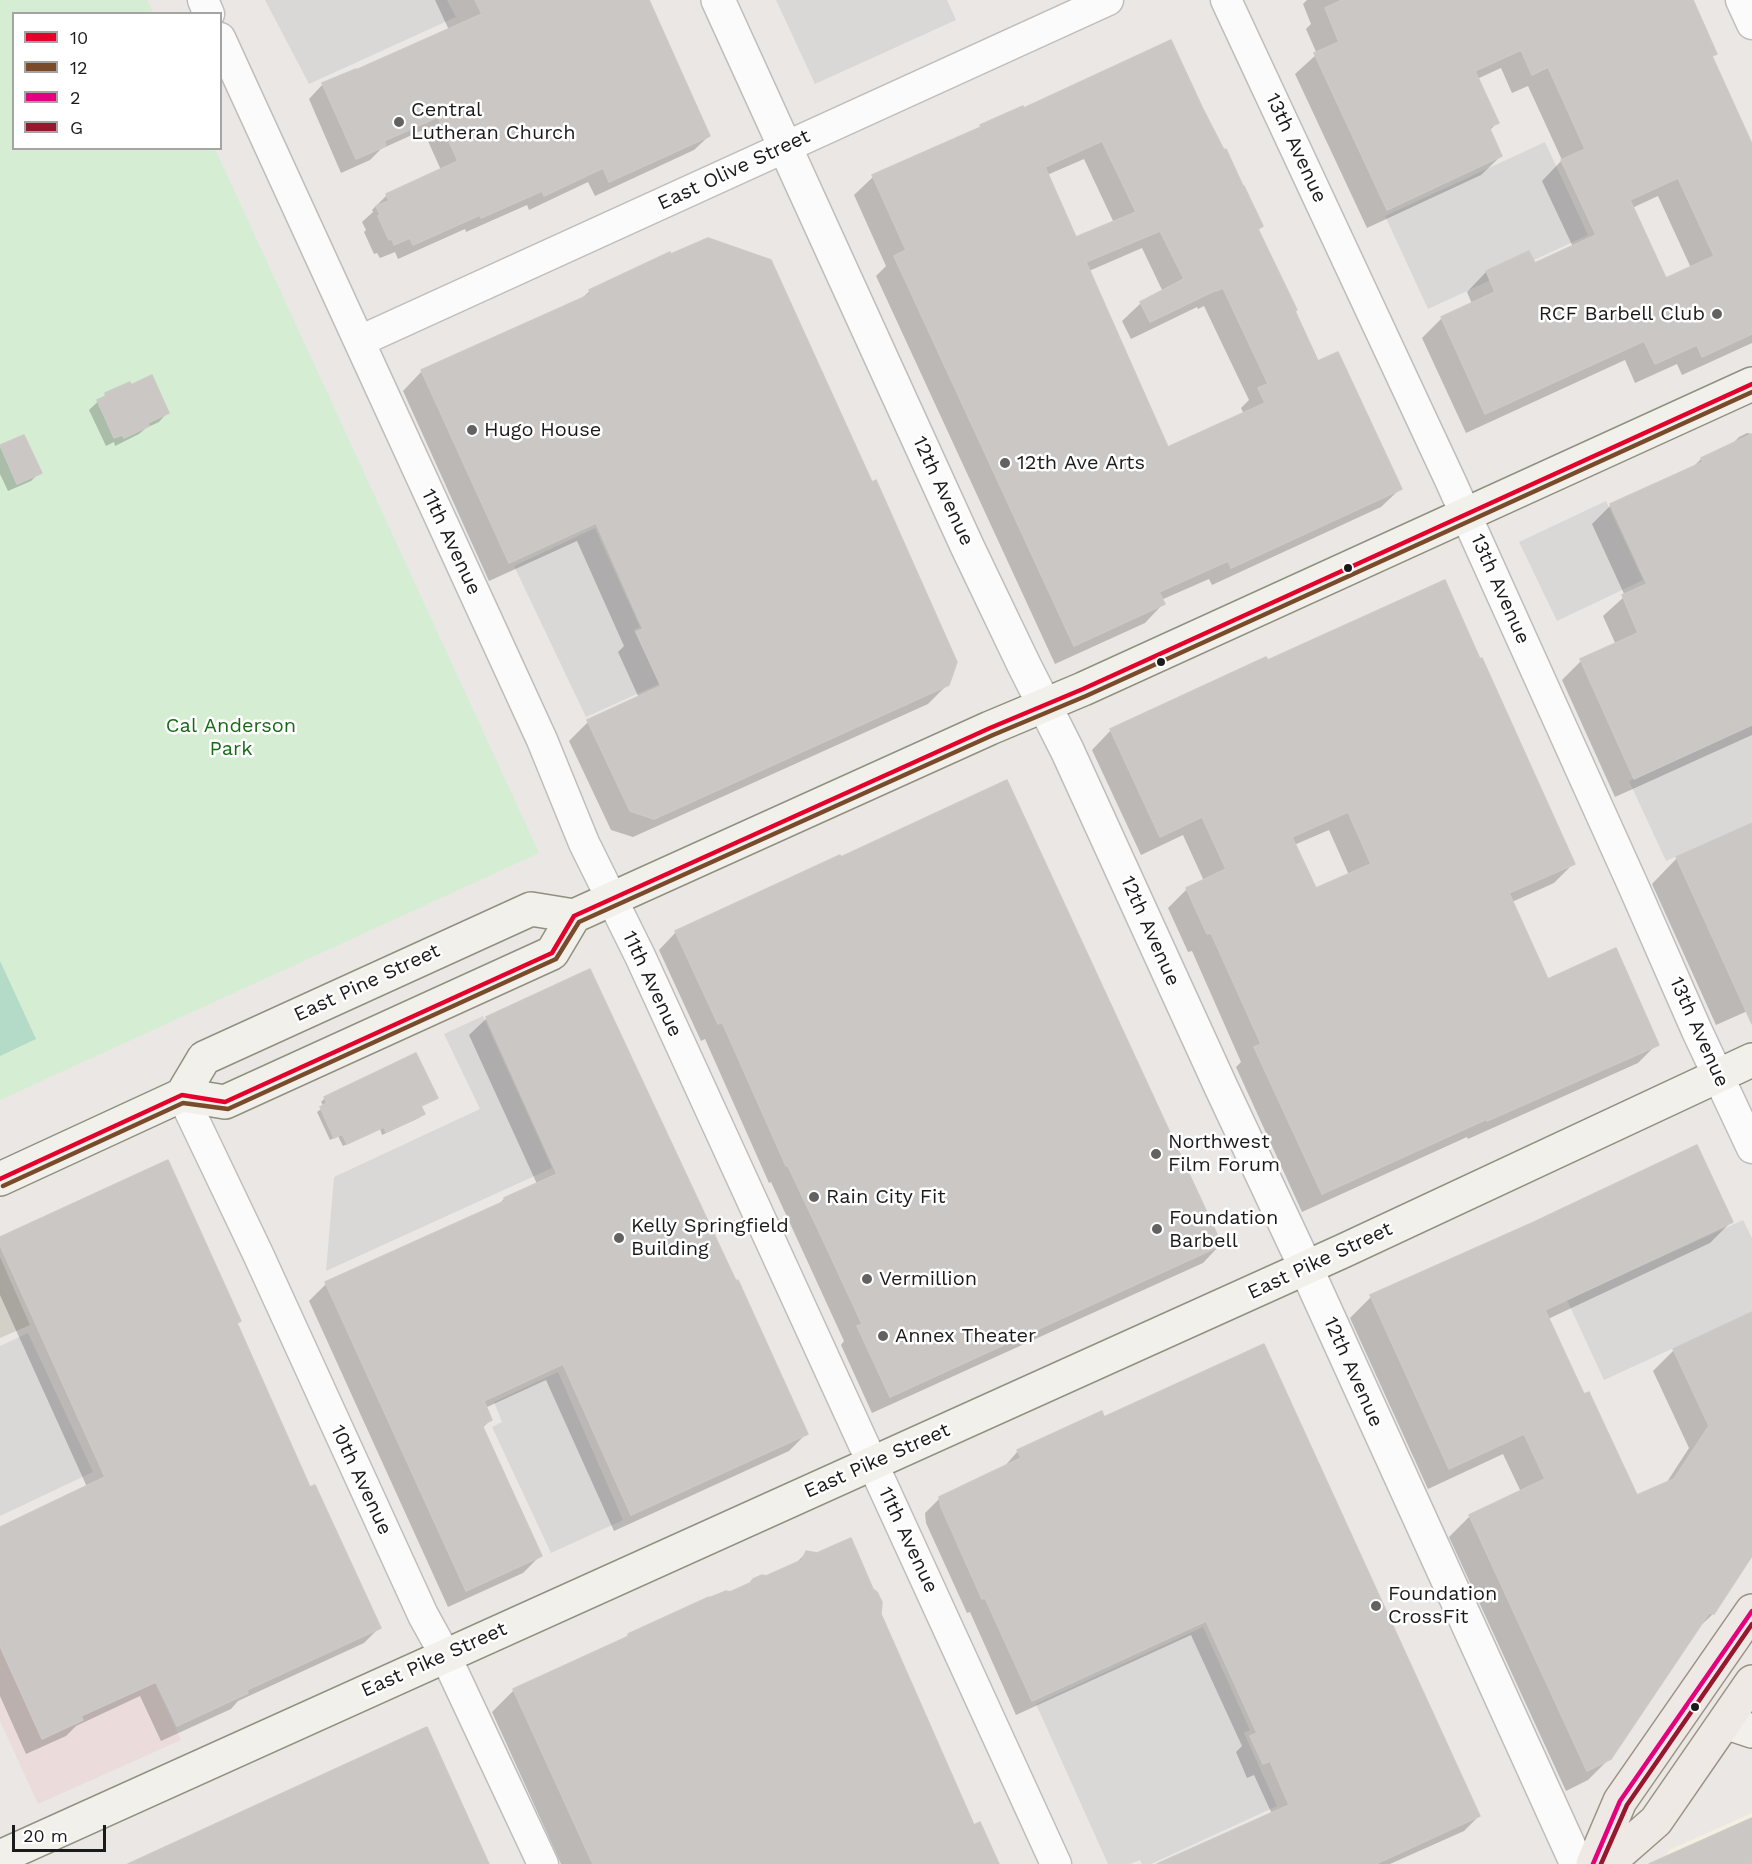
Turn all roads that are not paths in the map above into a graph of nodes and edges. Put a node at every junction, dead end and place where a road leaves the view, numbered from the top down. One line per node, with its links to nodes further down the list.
1 (718, 0): 7 (street, 12th Avenue)
2 (1108, 0): 7 (street, East Olive Street)
3 (1226, 0): 10 (street, 13th Avenue)
4 (1741, 0): 5 (street)
5 (1752, 24)
6 (222, 42): 8 (street, 11th Avenue)
7 (785, 146): 8 (street, East Olive Street); 11 (street, 12th Avenue)
8 (360, 341): 12 (street, 11th Avenue)
9 (1752, 384): 10 (main road)
10 (1466, 514): 11 (main road); 15 (street, 13th Avenue)
11 (1044, 706): 12 (main road); 19 (street, 12th Avenue)
12 (611, 899): 13 (main road); 20 (street, 11th Avenue)
13 (574, 916): 16 (main road); 16 (main road, East Pine Street)
14 (1752, 1060): 15 (main road, East Pike Street)
15 (1718, 1076): 17 (street, 13th Avenue); 19 (main road, East Pike Street)
16 (182, 1095): 18 (main road); 22 (street, 10th Avenue)
17 (1752, 1148)
18 (2, 1173)
19 (1306, 1268): 20 (main road, East Pike Street); 28 (street, 12th Avenue)
20 (872, 1462): 22 (main road, East Pike Street); 27 (street, 11th Avenue)
21 (1752, 1611): 29 (main road)
22 (445, 1655): 25 (main road, East Pike Street); 26 (street, 10th Avenue)
23 (1752, 1682): 24 (main road)
24 (1738, 1726): 30 (main road)
25 (0, 1857)
26 (543, 1864)
27 (1056, 1864)
28 (1577, 1864)
29 (1593, 1864)
30 (1606, 1864)

